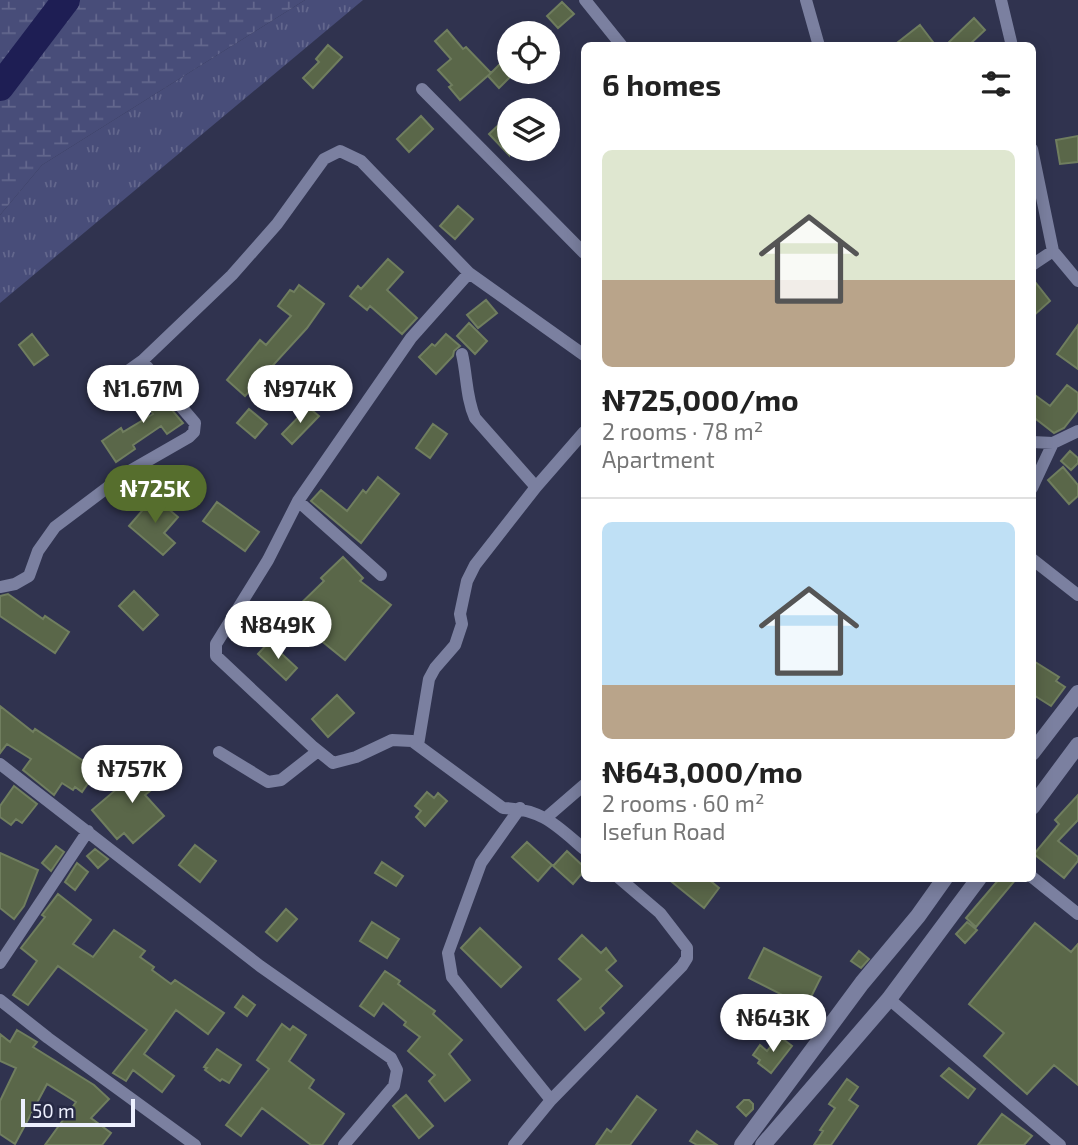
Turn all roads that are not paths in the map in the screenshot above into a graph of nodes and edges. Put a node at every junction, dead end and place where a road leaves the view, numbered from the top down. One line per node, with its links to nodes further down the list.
1 (585, 0): 4 (street)
2 (806, 0): 5 (street)
3 (1001, 0): 6 (street)
4 (619, 42)
5 (818, 42)
6 (1011, 42)
7 (422, 89): 9 (street)
8 (1036, 168): 10 (street)
9 (581, 250)
10 (1053, 251): 11 (street); 13 (street)
11 (1036, 262)
12 (469, 273): 14 (street); 16 (street); 24 (street)
13 (1078, 281)
14 (581, 353)
15 (462, 354): 23 (street)
16 (142, 361): 17 (street); 27 (street)
17 (111, 383)
18 (1078, 431): 21 (street)
19 (581, 435): 23 (street)
20 (1036, 442): 21 (street)
21 (1053, 443): 22 (street)
22 (1036, 479)
23 (536, 487): 30 (street)
24 (298, 501): 26 (street); 33 (street)
25 (1036, 562): 28 (street)
26 (381, 575)
27 (0, 587)
28 (1078, 595)
29 (1078, 693): 32 (street)
30 (418, 745): 33 (street); 38 (street)
31 (1078, 745): 37 (street)
32 (1036, 748)
33 (318, 751): 34 (street)
34 (219, 752)
35 (0, 764): 40 (street)
36 (581, 788): 39 (street)
37 (1036, 802)
38 (520, 808): 39 (street); 50 (street)
39 (547, 817): 41 (street)
40 (88, 831): 47 (street); 52 (street)
41 (581, 846)
42 (1036, 880): 46 (street)
43 (624, 882): 50 (street)
44 (942, 882): 54 (street)
45 (976, 882): 48 (street)
46 (1078, 914)
47 (0, 963)
48 (888, 999): 55 (street); 56 (street)
49 (0, 1000): 51 (street)
50 (551, 1100): 53 (street)
51 (195, 1145)
52 (344, 1145)
53 (514, 1145)
54 (743, 1145)
55 (763, 1145)
56 (1060, 1145)

